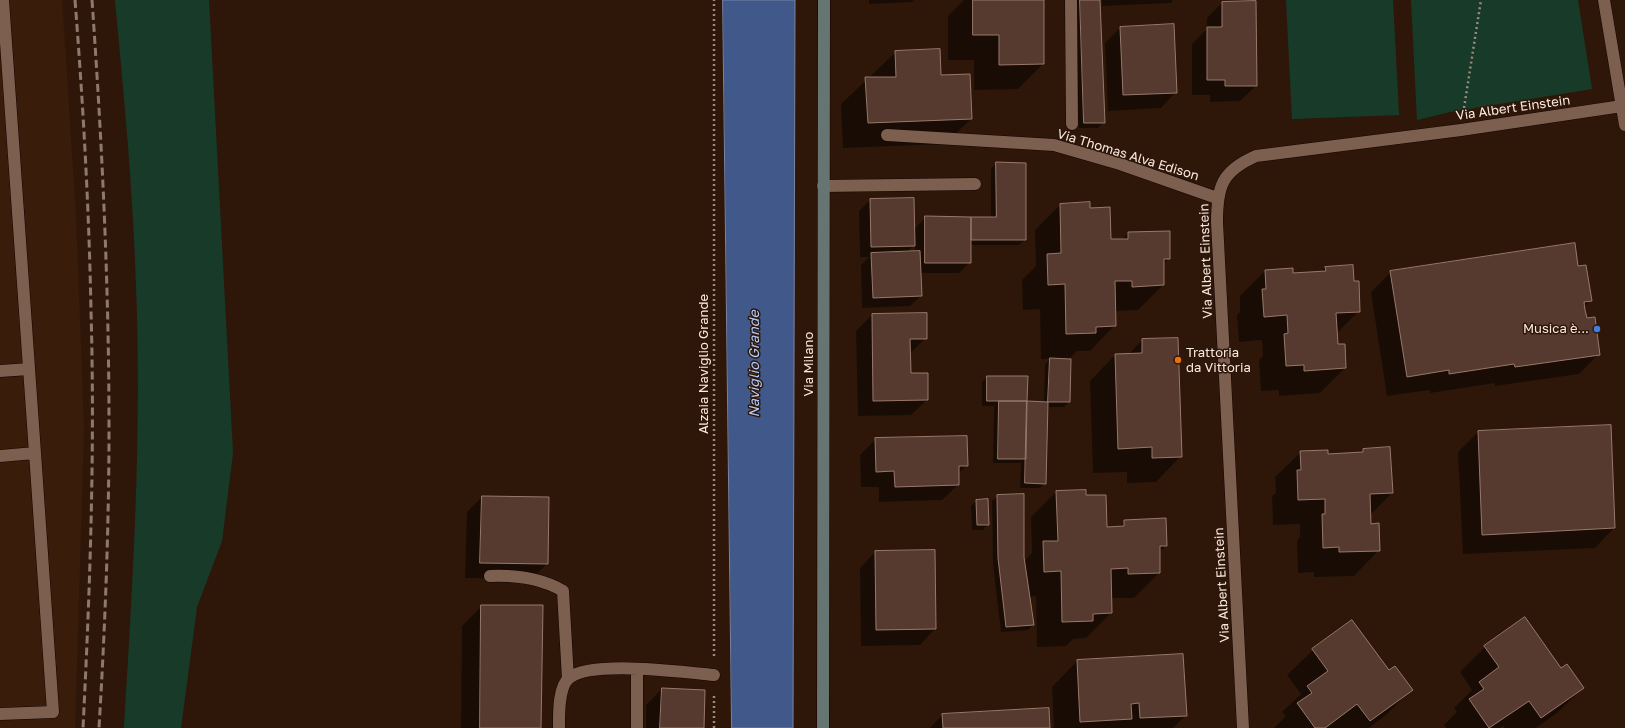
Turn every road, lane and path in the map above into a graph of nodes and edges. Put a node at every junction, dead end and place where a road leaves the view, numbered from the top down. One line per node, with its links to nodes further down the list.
1 (3, 0): 15 (street)
2 (714, 0): 21 (path, Alzaia Naviglio Grande)
3 (824, 0): 13 (main road, Via Milano)
4 (1071, 0): 8 (street)
5 (1482, 0): 10 (path)
6 (1604, 0): 7 (street)
7 (1622, 106): 9 (street); 10 (street, Via Albert Einstein)
8 (1072, 124)
9 (1625, 125)
10 (1461, 130): 14 (street, Via Albert Einstein)
11 (886, 135): 14 (street, Via Thomas Alva Edison)
12 (975, 184): 13 (street)
13 (823, 186): 27 (main road, Via Milano)
14 (1217, 198): 28 (street, Via Albert Einstein)
15 (29, 369): 16 (street); 17 (street)
16 (0, 371)
17 (35, 453): 18 (street); 23 (street)
18 (0, 456)
19 (490, 576): 22 (street)
20 (637, 669): 21 (street); 22 (street); 25 (street)
21 (714, 675): 26 (path, Alzaia Naviglio Grande)
22 (568, 678): 24 (street)
23 (0, 714)
24 (559, 728)
25 (637, 728)
26 (714, 728)
27 (823, 728)
28 (1243, 728)

